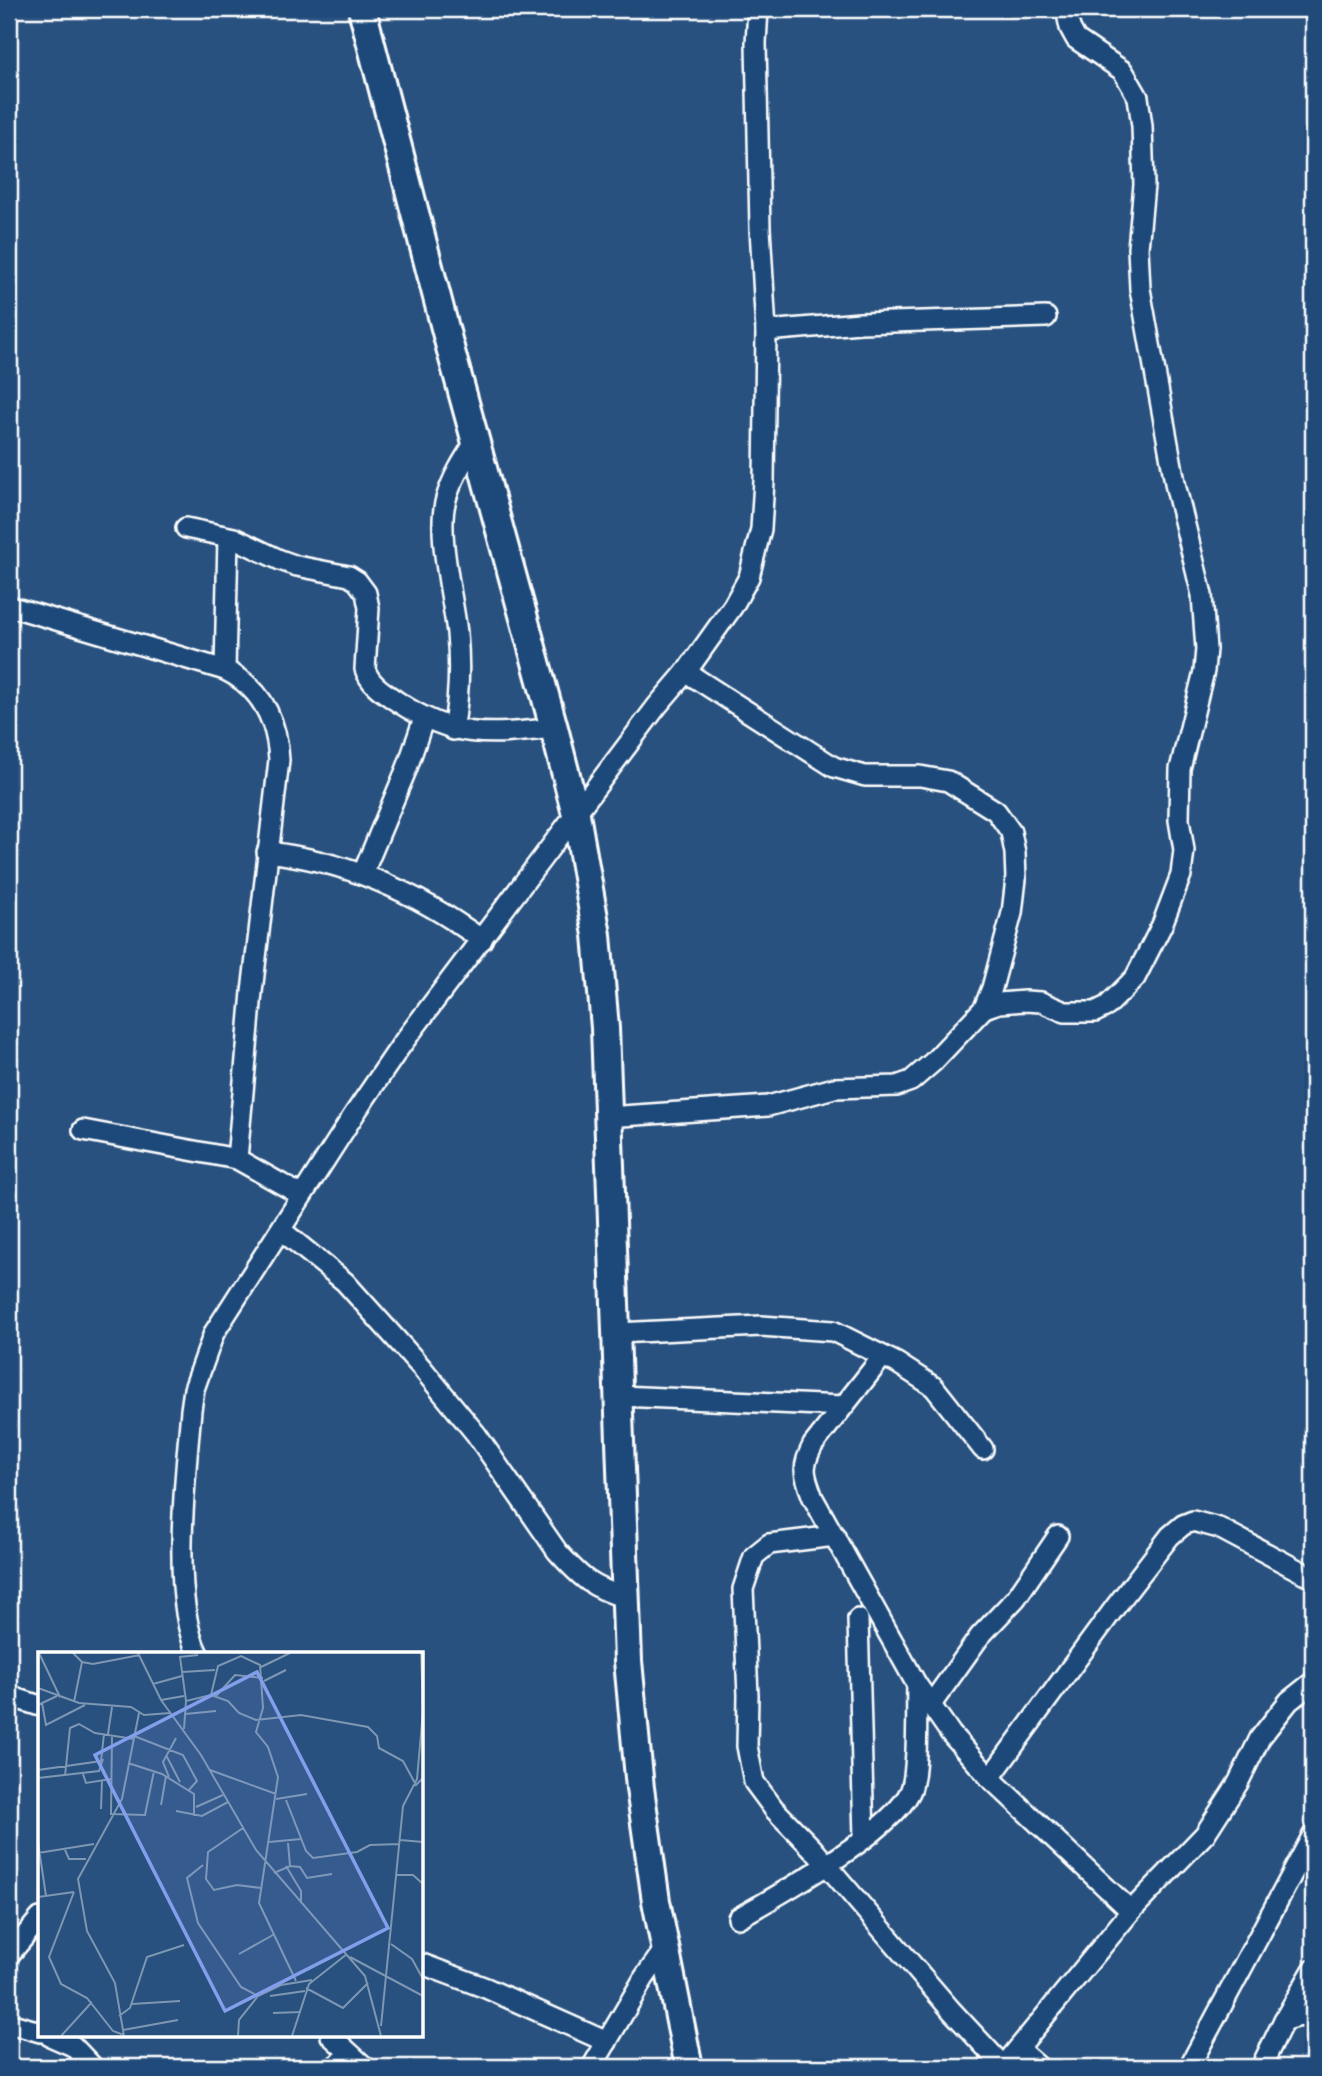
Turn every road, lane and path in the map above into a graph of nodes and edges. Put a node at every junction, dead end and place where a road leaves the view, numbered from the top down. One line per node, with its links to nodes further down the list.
1 (362, 9): 6 (street)
2 (758, 9): 5 (street)
3 (1066, 9): 19 (street)
4 (1046, 317): 5 (street)
5 (766, 331): 11 (street)
6 (476, 442): 13 (street); 14 (street)
7 (186, 528): 8 (street)
8 (228, 537): 10 (street); 12 (street)
9 (9, 606): 10 (street)
10 (225, 670): 16 (street)
11 (686, 672): 15 (street); 19 (street)
12 (424, 718): 14 (street); 17 (street)
13 (554, 728): 14 (street); 15 (street)
14 (453, 730)
15 (576, 814): 18 (street); 20 (street)
16 (267, 852): 17 (street); 22 (street)
17 (363, 873): 18 (street)
18 (482, 940): 23 (street)
19 (984, 1008): 20 (street)
20 (607, 1117): 25 (street)
21 (83, 1130): 22 (street)
22 (237, 1158): 23 (street)
23 (301, 1195): 24 (street)
24 (281, 1230): 33 (street); 35 (street)
25 (617, 1333): 26 (street); 27 (street)
26 (883, 1356): 28 (street); 29 (street)
27 (620, 1396): 28 (street); 33 (street)
28 (843, 1406): 30 (street)
29 (983, 1449)
30 (835, 1536): 37 (street); 44 (street)
31 (1058, 1536): 40 (street)
32 (1313, 1578): 41 (street)
33 (627, 1598): 49 (street)
34 (858, 1619): 43 (street)
35 (197, 1652)
36 (1313, 1682): 46 (street)
37 (917, 1685): 40 (street); 43 (street)
38 (9, 1696): 39 (street)
39 (38, 1705)
40 (930, 1706): 41 (street)
41 (990, 1778): 46 (street)
42 (1313, 1835): 45 (street)
43 (864, 1838): 44 (street)
44 (825, 1865): 47 (street); 66 (street)
45 (1306, 1867): 68 (street)
46 (1131, 1911): 60 (street)
47 (738, 1918)
48 (38, 1920): 50 (street)
49 (664, 1950): 59 (street); 65 (street)
50 (9, 1955)
51 (424, 1965): 59 (street)
52 (1313, 1970): 54 (street)
53 (1313, 2019): 54 (street)
54 (1284, 2020): 69 (street)
55 (9, 2023): 56 (street)
56 (38, 2031)
57 (55, 2038): 62 (street)
58 (332, 2038): 61 (street)
59 (607, 2042): 64 (street)
60 (1018, 2049): 66 (street); 67 (street)
61 (342, 2061): 63 (street)
62 (93, 2067)
63 (365, 2067)
64 (592, 2067)
65 (689, 2067)
66 (1003, 2067)
67 (1039, 2067)
68 (1189, 2067)
69 (1261, 2067)

